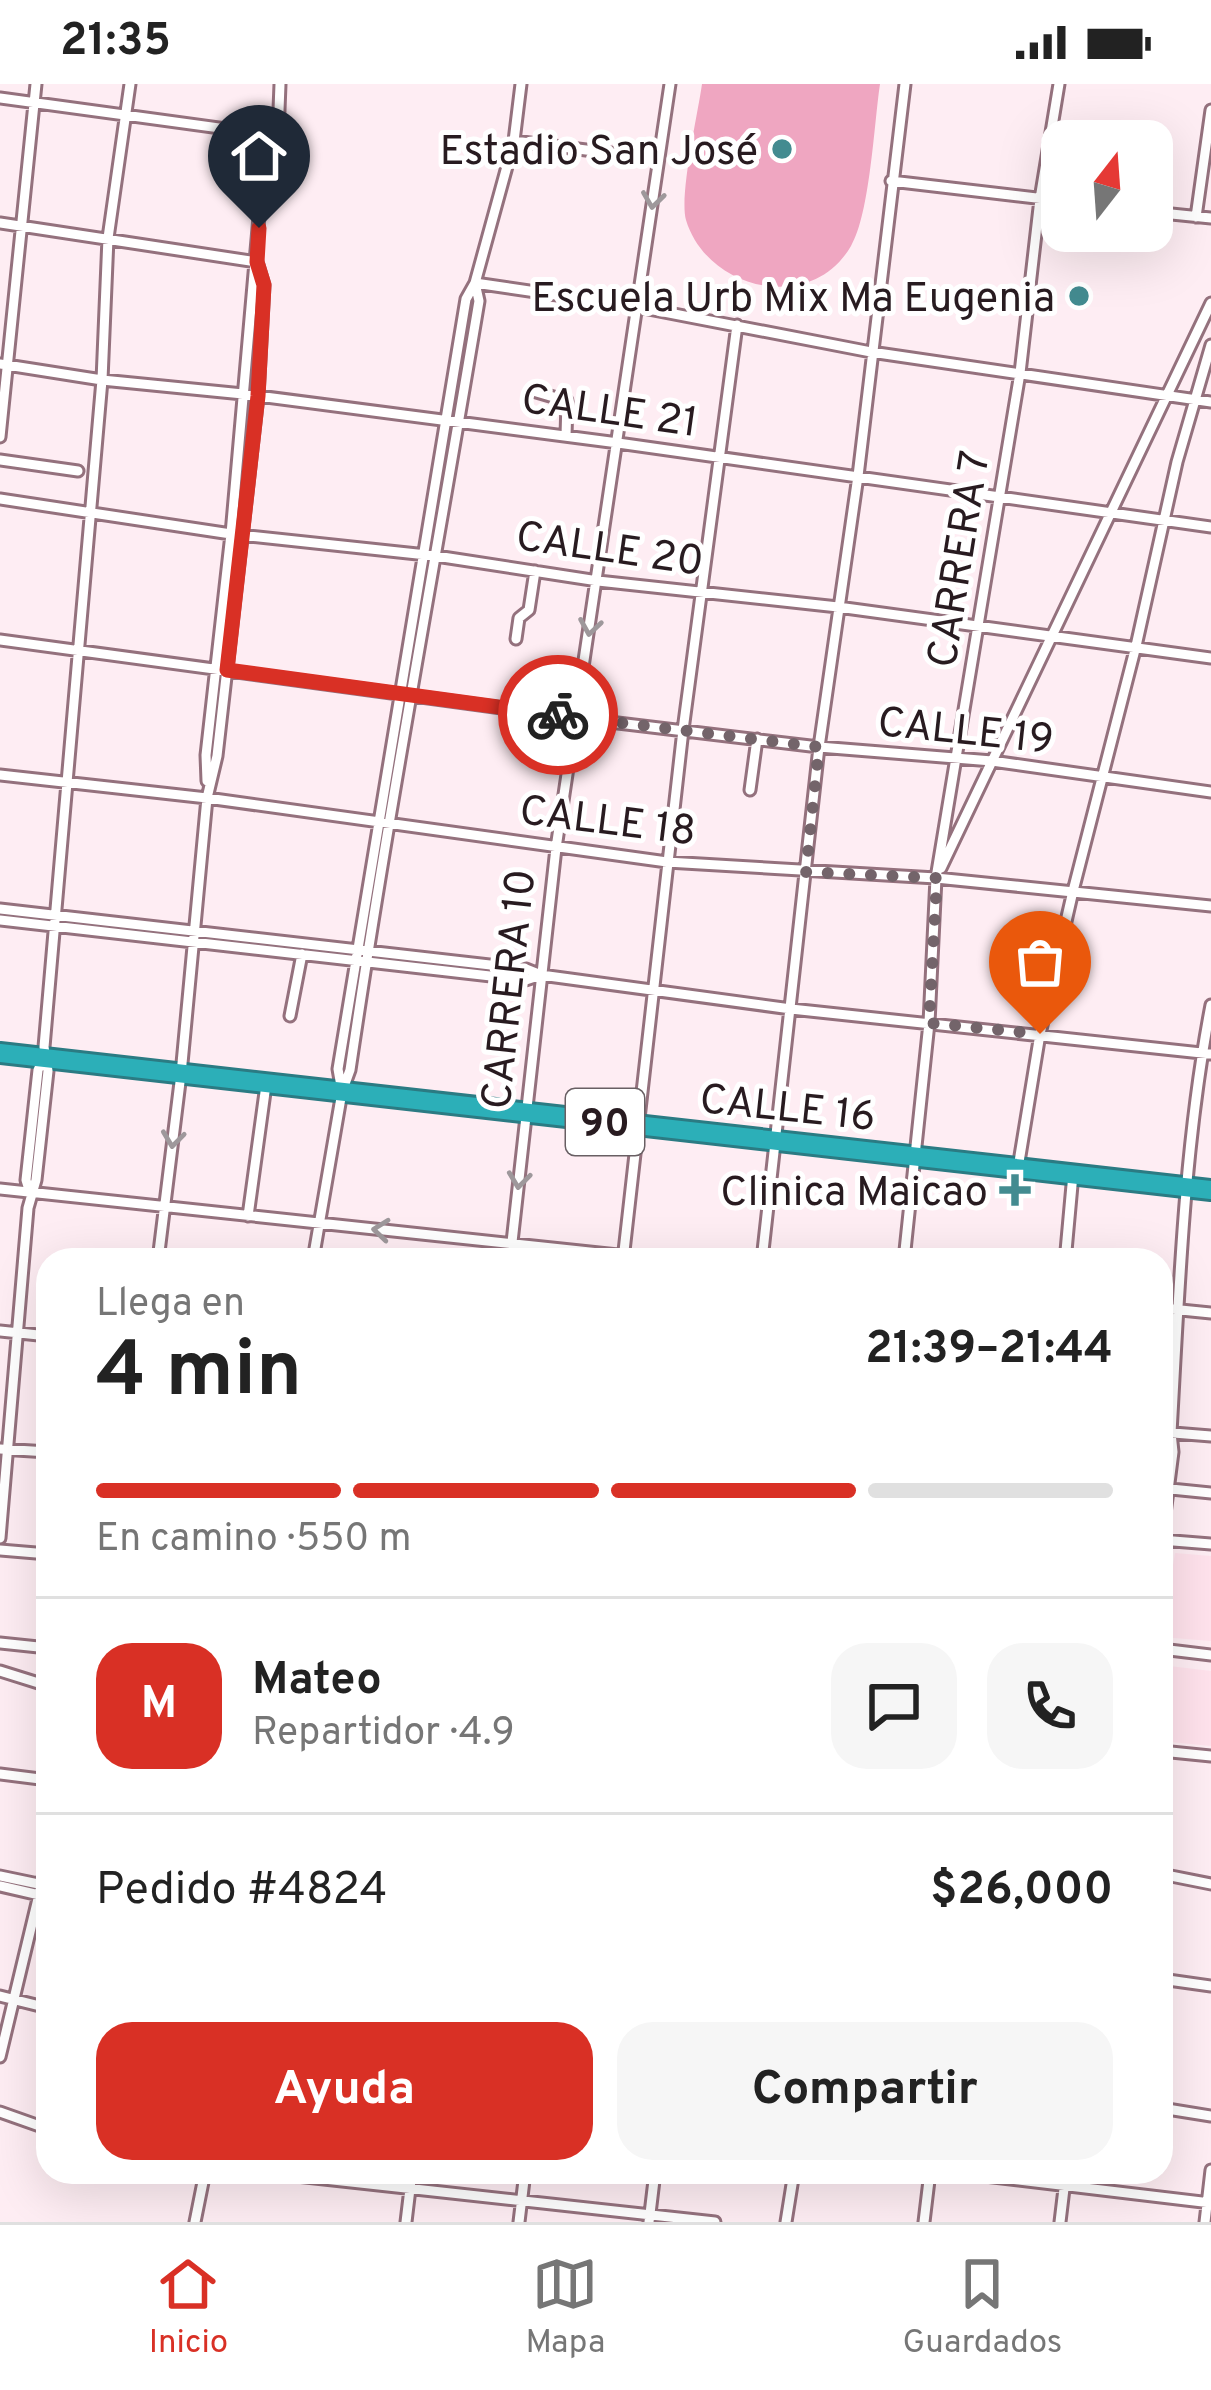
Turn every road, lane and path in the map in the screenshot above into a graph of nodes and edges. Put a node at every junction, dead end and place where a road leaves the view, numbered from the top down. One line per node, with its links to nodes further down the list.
1 (36, 84): 9 (street)
2 (130, 84): 11 (street)
3 (280, 84): 12 (street)
4 (521, 84): 13 (street)
5 (670, 84): 14 (street, CARRERA 10)
6 (905, 84): 15 (street)
7 (1060, 84): 16 (street, CARRERA 7)
8 (0, 98): 9 (street)
9 (35, 102): 11 (street); 21 (street)
10 (1211, 110): 18 (street)
11 (127, 115): 12 (street); 22 (street)
12 (278, 136): 23 (street)
13 (514, 141): 14 (street); 24 (street)
14 (658, 159): 26 (street, CARRERA 10, one-way to 26)
15 (891, 181): 16 (street); 29 (street)
16 (1040, 199): 31 (street, CARRERA 7)
17 (1173, 214): 18 (street)
18 (1196, 217): 19 (street)
19 (1211, 218)
20 (0, 223): 21 (street)
21 (22, 226): 22 (street); 30 (street)
22 (108, 238): 23 (street); 32 (street)
23 (257, 262): 34 (street); 35 (street)
24 (475, 283): 26 (street); 39 (street); 40 (street)
25 (1211, 303): 36 (street)
26 (638, 307): 27 (street); 43 (street, CARRERA 10)
27 (737, 325): 29 (street); 44 (street)
28 (1211, 345): 37 (street)
29 (871, 352): 31 (street); 47 (street)
30 (4, 364): 32 (street, CALLE 21); 42 (street)
31 (1020, 373): 36 (street); 48 (street, CARRERA 7)
32 (102, 380): 34 (street, CALLE 21); 50 (street)
33 (533, 391): 41 (street)
34 (244, 394): 35 (street, CALLE 21); 54 (street)
35 (258, 396): 39 (street, CALLE 21); 54 (street)
36 (1164, 396): 37 (street); 51 (street)
37 (1197, 400): 38 (street); 52 (street)
38 (1211, 402)
39 (446, 420): 40 (street, CALLE 21); 55 (street)
40 (459, 422): 41 (street, CALLE 21); 56 (street)
41 (566, 436): 43 (street, CALLE 21)
42 (0, 437)
43 (618, 442): 44 (street, CALLE 21); 58 (street, CARRERA 10)
44 (720, 457): 47 (street, CALLE 21); 59 (street)
45 (0, 460): 46 (street)
46 (77, 471)
47 (858, 476): 48 (street, CALLE 21); 60 (street)
48 (1001, 498): 51 (street, CALLE 21); 61 (street, CARRERA 7)
49 (0, 499): 50 (street, CALLE 20)
50 (88, 512): 54 (street, CALLE 20); 66 (street)
51 (1108, 513): 52 (street, CALLE 21); 62 (street)
52 (1165, 520): 53 (street, CALLE 21); 65 (street)
53 (1211, 527)
54 (237, 535): 55 (street, CALLE 20); 68 (street); 69 (street)
55 (423, 555): 56 (street, CALLE 20); 70 (street)
56 (436, 556): 57 (street, CALLE 20); 71 (street)
57 (536, 572): 58 (street, CALLE 20); 63 (street)
58 (598, 580): 59 (street, CALLE 20); 72 (street, CARRERA 10, one-way to 72)
59 (703, 593): 60 (street, CALLE 20); 73 (street)
60 (838, 608): 61 (street, CALLE 20); 75 (street)
61 (980, 628): 62 (street, CALLE 20); 76 (street, CARRERA 7)
62 (1051, 635): 65 (street, CALLE 20); 77 (street)
63 (516, 639)
64 (0, 640): 66 (street, CALLE 19)
65 (1136, 646): 67 (street, CALLE 20); 79 (street)
66 (78, 649): 68 (street, CALLE 19); 80 (street)
67 (1211, 658)
68 (214, 669): 69 (street, CALLE 19); 83 (street)
69 (227, 670): 70 (street, CALLE 19); 83 (street)
70 (400, 694): 71 (street, CALLE 19); 84 (street)
71 (413, 696): 72 (street, CALLE 19); 84 (street)
72 (576, 718): 73 (street, CALLE 19); 85 (street, CARRERA 10)
73 (683, 730): 74 (street, CALLE 19); 86 (street)
74 (757, 740): 75 (street, CALLE 19); 81 (street)
75 (819, 747): 76 (street, CALLE 19); 87 (street)
76 (956, 760): 77 (street, CALLE 19); 88 (street, CARRERA 7)
77 (992, 761): 79 (street, CALLE 19); 88 (street)
78 (0, 776): 80 (street, CALLE 18)
79 (1102, 778): 82 (street, CALLE 19); 89 (street)
80 (67, 783): 83 (street, CALLE 18); 93 (street)
81 (750, 790)
82 (1211, 792)
83 (207, 798): 84 (street, CALLE 18); 94 (street)
84 (383, 822): 85 (street, CALLE 18); 96 (street)
85 (556, 848): 86 (street, CALLE 18); 97 (street, CARRERA 10)
86 (667, 862): 87 (street, CALLE 18); 98 (street)
87 (806, 872): 88 (street, CALLE 18); 100 (street)
88 (937, 878): 89 (street, CALLE 18); 102 (street, CARRERA 7)
89 (1073, 891): 90 (street, CALLE 18); 103 (street)
90 (1211, 906)
91 (0, 909): 93 (street)
92 (0, 920): 93 (street)
93 (56, 921): 94 (street); 106 (street)
94 (193, 936): 95 (street); 96 (street); 107 (street)
95 (302, 954): 96 (street); 101 (street)
96 (362, 955): 97 (street); 109 (street)
97 (541, 975): 98 (street); 110 (street, CARRERA 10)
98 (653, 989): 100 (street); 111 (street)
99 (1211, 1005): 105 (street)
100 (791, 1009): 102 (street); 112 (street)
101 (290, 1016)
102 (929, 1023): 103 (street); 113 (street, CARRERA 7)
103 (1040, 1034): 105 (street); 114 (street)
104 (0, 1053): 106 (highway, CALLE 16 / 90)
105 (1206, 1054): 116 (street)
106 (44, 1058): 107 (highway, CALLE 16 / 90); 119 (street)
107 (181, 1074): 108 (highway, CALLE 16 / 90); 120 (street, one-way to 120)
108 (266, 1083): 109 (highway, CALLE 16 / 90); 121 (street)
109 (342, 1092): 110 (highway, CALLE 16 / 90); 122 (street)
110 (526, 1113): 111 (highway, CALLE 16 / 90); 123 (street, CARRERA 10, one-way to 123)
111 (638, 1125): 112 (highway, CALLE 16 / 90); 128 (street)
112 (776, 1141): 113 (highway, CALLE 16 / 90); 129 (street)
113 (915, 1156): 114 (highway, CALLE 16 / 90); 130 (street, CARRERA 7)
114 (1018, 1168): 115 (highway, CALLE 16 / 90)
115 (1073, 1174): 116 (highway, CALLE 16 / 90); 131 (street)
116 (1188, 1187): 118 (highway, CALLE 16 / 90); 133 (street)
117 (0, 1189): 119 (street)
118 (1211, 1190)
119 (30, 1192): 120 (street); 136 (street)
120 (165, 1205): 121 (street); 124 (street)
121 (248, 1216): 122 (street)
122 (319, 1224): 123 (street, one-way to 122); 125 (street)
123 (512, 1244): 126 (street, CARRERA 10); 127 (street)
124 (160, 1248)
125 (315, 1248)
126 (512, 1248)
127 (544, 1248)
128 (624, 1248)
129 (763, 1248)
130 (905, 1248)
131 (1066, 1248)
132 (1173, 1309): 133 (street)
133 (1178, 1310): 134 (street); 138 (street)
134 (1211, 1313)
135 (0, 1331): 136 (street)
136 (19, 1333): 137 (street); 141 (street)
137 (36, 1335)
138 (1173, 1361)
139 (1173, 1433): 140 (street)
140 (1211, 1436)
141 (4, 1449): 142 (street); 145 (street)
142 (36, 1451)
143 (1173, 1490): 144 (street)
144 (1211, 1492)
145 (0, 1538)
146 (1173, 1542): 147 (street)
147 (1211, 1544)
148 (0, 1550): 149 (street)
149 (36, 1553)
150 (0, 1643): 151 (street)
151 (36, 1647)
152 (1173, 1650): 153 (street)
153 (1211, 1655)
154 (0, 1670): 155 (street)
155 (36, 1682)
156 (1173, 1752): 157 (street)
157 (1211, 1756)
158 (0, 1774): 159 (street)
159 (36, 1778)
160 (0, 1876): 164 (street)
161 (1173, 1876): 162 (street)
162 (1211, 1884)
163 (0, 1886): 165 (street)
164 (36, 1888)
165 (36, 1890)
166 (36, 1920): 170 (street)
167 (1173, 1981): 168 (street)
168 (1211, 1986)
169 (0, 1996): 170 (street)
170 (14, 2000): 171 (street); 172 (street)
171 (36, 2005)
172 (0, 2057)
173 (1173, 2110): 175 (street)
174 (0, 2112): 176 (street)
175 (1211, 2116)
176 (36, 2124)
177 (1211, 2170): 189 (street)
178 (203, 2184): 191 (street)
179 (372, 2184): 187 (street)
180 (410, 2184): 187 (street)
181 (524, 2184): 188 (street)
182 (654, 2184): 190 (street)
183 (792, 2184): 195 (street)
184 (929, 2184): 196 (street)
185 (1048, 2184): 186 (street)
186 (1064, 2186): 189 (street); 197 (street)
187 (410, 2188): 188 (street); 192 (street)
188 (522, 2200): 190 (street); 193 (street)
189 (1209, 2203): 198 (street)
190 (650, 2218): 194 (street)
191 (195, 2222)
192 (406, 2222)
193 (519, 2222)
194 (716, 2222)
195 (786, 2222)
196 (924, 2222)
197 (1060, 2222)
198 (1205, 2222)

